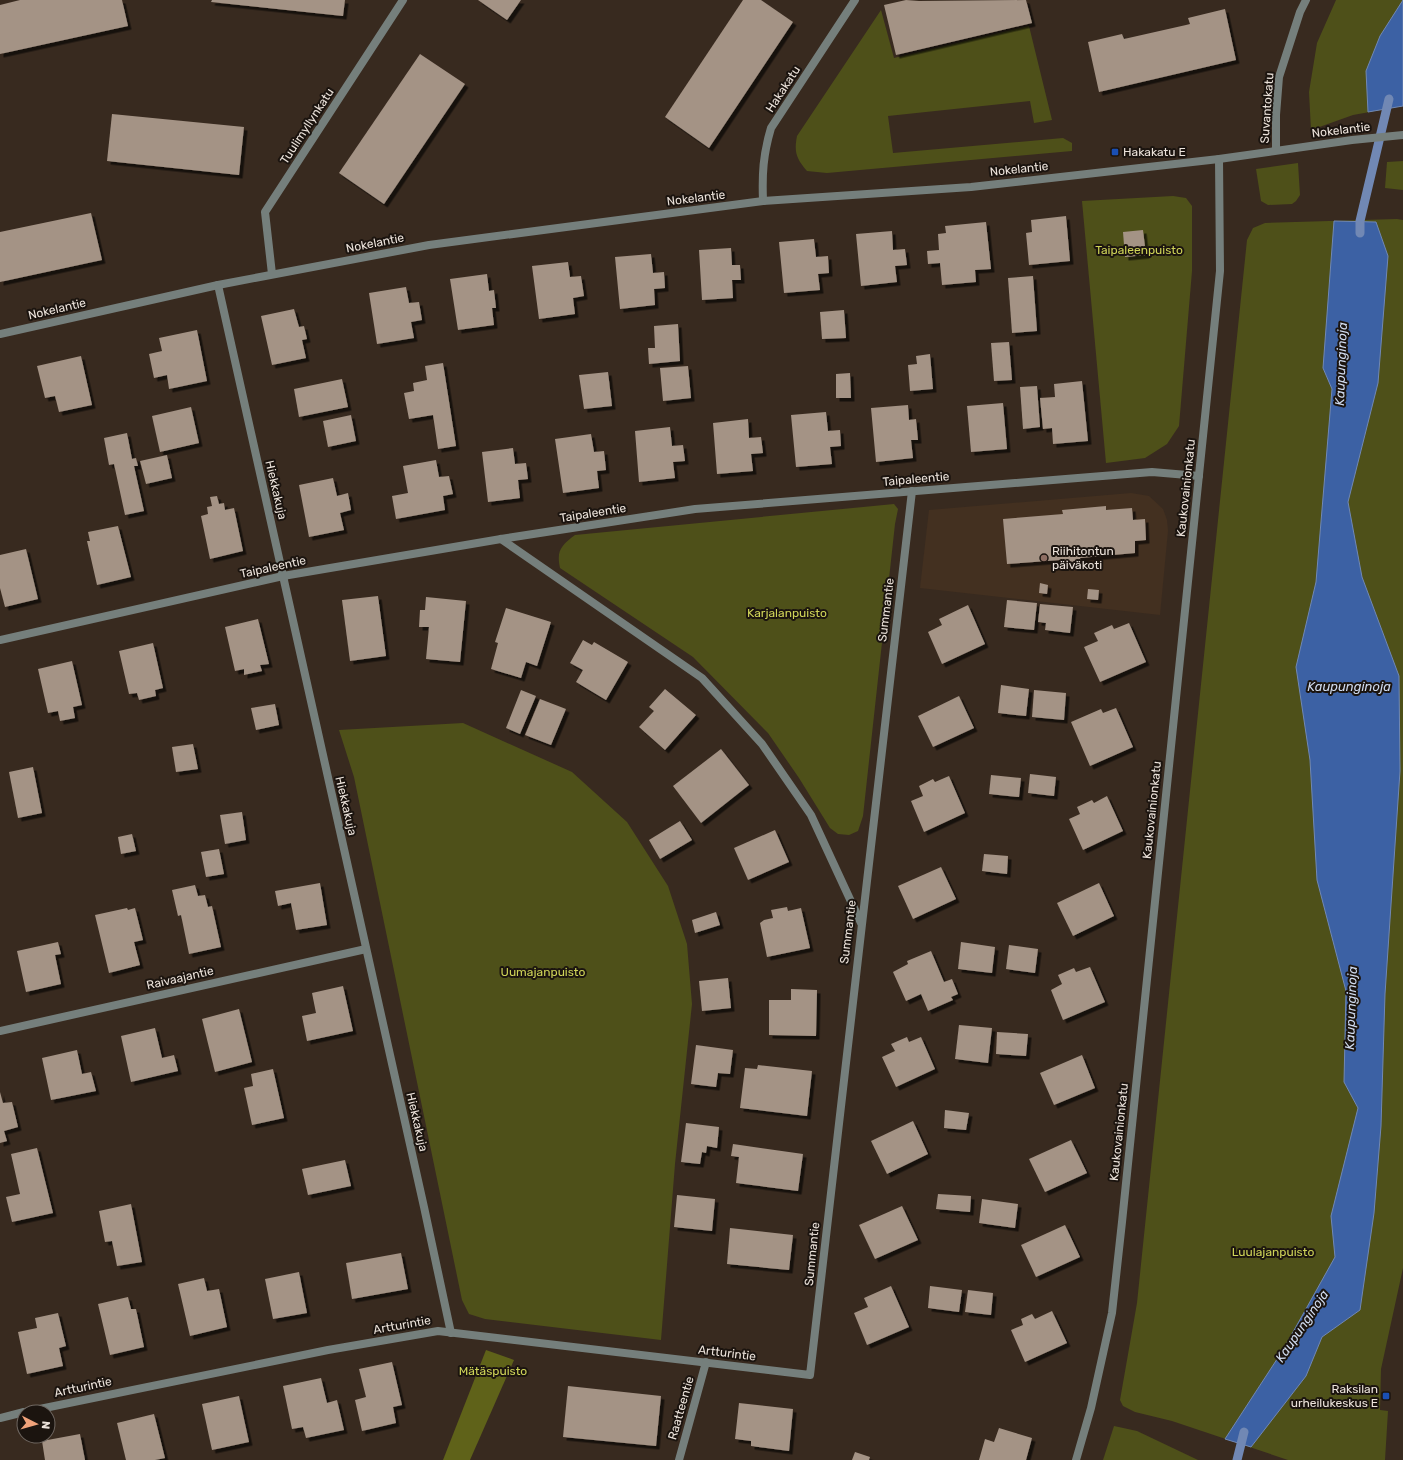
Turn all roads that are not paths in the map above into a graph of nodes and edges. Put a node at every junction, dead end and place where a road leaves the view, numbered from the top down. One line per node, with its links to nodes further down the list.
1 (403, 0): 8 (street, Tuulimyllynkatu)
2 (855, 0): 7 (street, Hakakatu)
3 (1306, 0): 5 (street, Suvantokatu)
4 (1403, 135): 5 (street, Nokelantie)
5 (1276, 150): 6 (street, Nokelantie)
6 (1219, 158): 7 (street, Nokelantie); 11 (street, Kaukovainionkatu)
7 (763, 202): 8 (street, Nokelantie)
8 (272, 274): 9 (street, Nokelantie)
9 (218, 285): 10 (street, Nokelantie); 14 (street, Hiekkakuja)
10 (0, 334)
11 (1199, 476): 12 (street, Taipaleentie); 26 (street, Kaukovainionkatu)
12 (912, 491): 13 (street, Taipaleentie); 16 (street, Summantie)
13 (501, 539): 14 (street, Taipaleentie); 16 (street)
14 (283, 576): 15 (street, Taipaleentie); 17 (street, Hiekkakuja)
15 (0, 640)
16 (861, 924): 21 (street, Summantie)
17 (366, 949): 18 (street, Raivaajantie); 19 (street, Hiekkakuja)
18 (0, 1031)
19 (451, 1332): 20 (street, Artturintie); 22 (street, Artturintie)
20 (706, 1362): 21 (street, Artturintie); 25 (street, Raatteentie)
21 (810, 1375)
22 (56, 1406)
23 (16, 1414): 24 (street, Artturintie)
24 (0, 1418)
25 (678, 1460)
26 (1076, 1460)

